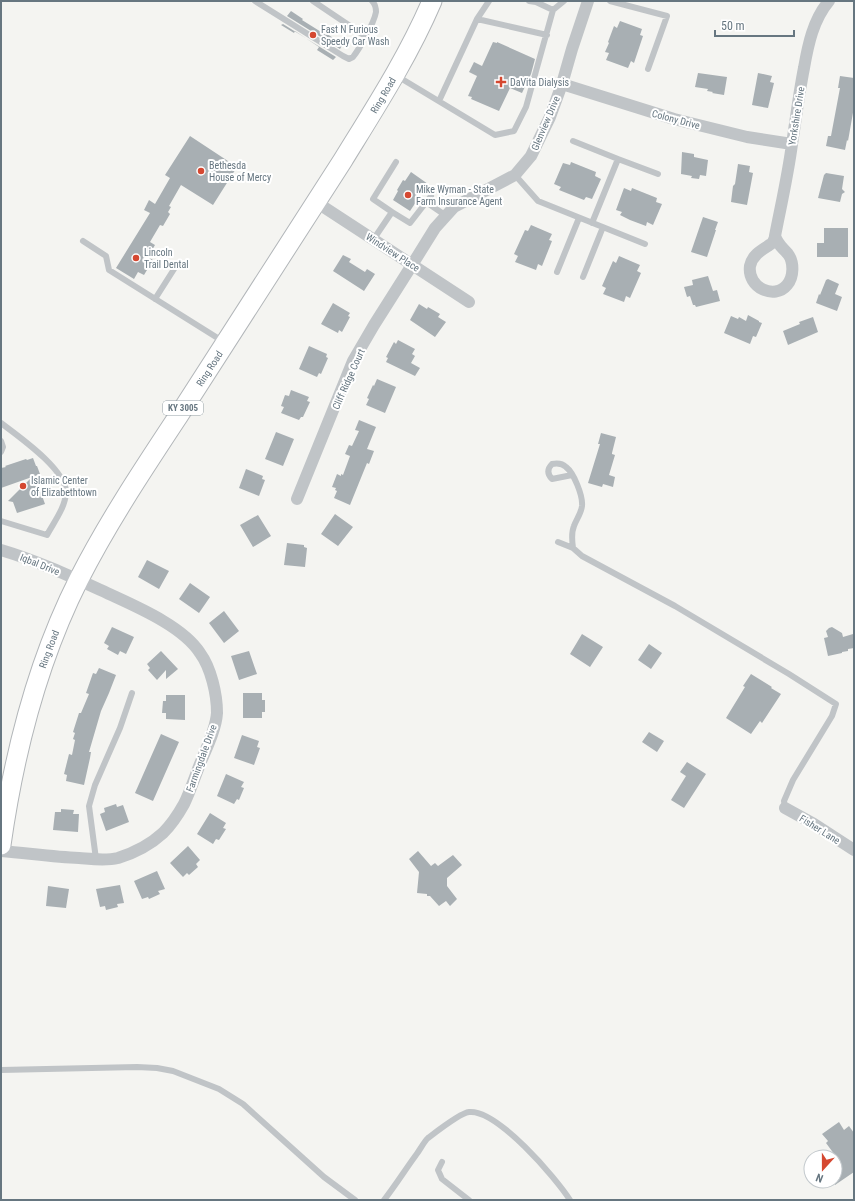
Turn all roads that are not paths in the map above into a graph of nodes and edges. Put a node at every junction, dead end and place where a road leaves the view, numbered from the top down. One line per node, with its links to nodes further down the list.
1 (255, 1): 12 (lane)
2 (313, 1): 16 (lane)
3 (372, 1): 16 (lane)
4 (432, 1): 18 (main road, Ring Road / KY 3005)
5 (489, 1): 14 (lane)
6 (529, 1): 13 (lane)
7 (564, 1): 13 (lane)
8 (588, 1): 9 (lane); 19 (street, Glenview Drive)
9 (594, 1)
10 (610, 1): 17 (lane)
11 (830, 1): 22 (street, Yorkshire Drive)
12 (262, 3): 16 (lane)
13 (554, 10): 15 (lane)
14 (477, 19): 15 (lane); 20 (lane)
15 (547, 35): 20 (lane)
16 (365, 36)
17 (648, 69)
18 (395, 75): 20 (lane); 28 (main road, Ring Road / KY 3005)
19 (562, 84): 22 (street, Colony Drive); 26 (street, Glenview Drive)
20 (439, 101)
21 (573, 141): 23 (lane)
22 (792, 144): 35 (street, Yorkshire Drive)
23 (618, 159): 25 (lane); 33 (lane)
24 (396, 162): 30 (lane)
25 (658, 174)
26 (516, 175): 31 (street, Glenview Drive); 32 (lane)
27 (430, 196): 29 (lane)
28 (316, 202): 36 (street, Windview Place); 45 (main road, Ring Road / KY 3005)
29 (426, 202): 30 (lane); 31 (lane)
30 (392, 212): 36 (lane)
31 (445, 215): 39 (street, Glenview Drive)
32 (579, 218): 33 (lane); 41 (lane)
33 (592, 223): 34 (lane)
34 (603, 227): 38 (lane); 42 (lane)
35 (776, 236): 35 (street)
36 (373, 240): 39 (street, Windview Place)
37 (83, 241): 43 (lane)
38 (645, 244)
39 (412, 265): 44 (street, Windview Place); 50 (street, Cliff Ridge Court)
40 (176, 266): 43 (lane)
41 (557, 272)
42 (583, 277)
43 (155, 298): 45 (lane)
44 (469, 302)
45 (225, 343): 55 (main road, Ring Road / KY 3005)
46 (1, 423): 51 (lane)
47 (1, 441): 48 (lane)
48 (1, 452)
49 (572, 475): 53 (lane)
50 (296, 499)
51 (1, 521)
52 (558, 542): 53 (lane)
53 (573, 548): 57 (lane)
54 (1, 550): 55 (street, Iqbal Drive)
55 (79, 580): 58 (main road, Ring Road / KY 3005); 61 (street, Farmingdale Drive)
56 (132, 693): 61 (lane)
57 (786, 808): 59 (street, Fisher Lane)
58 (1, 845)
59 (854, 850)
60 (1, 851): 61 (street, Farmingdale Drive)
61 (96, 860)
62 (1, 1070): 64 (lane)
63 (442, 1162): 66 (lane)
64 (355, 1200)
65 (384, 1200): 67 (lane)
66 (469, 1200)
67 (570, 1200)

